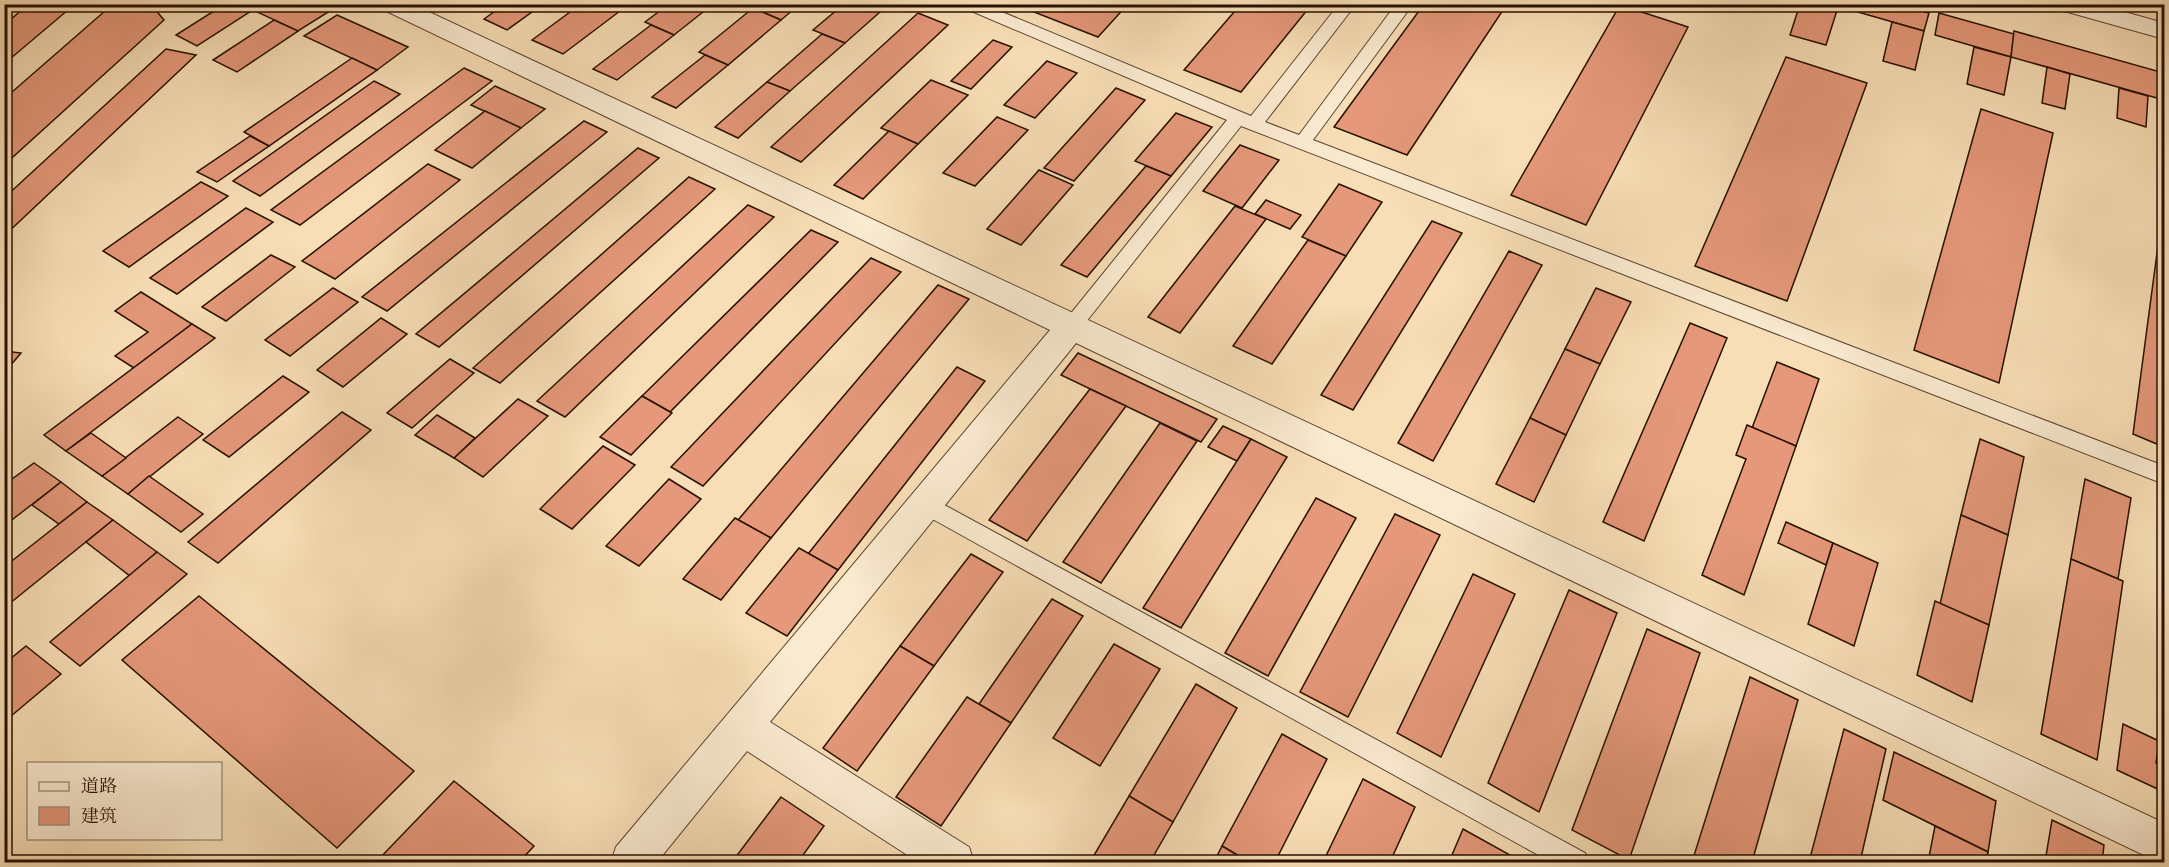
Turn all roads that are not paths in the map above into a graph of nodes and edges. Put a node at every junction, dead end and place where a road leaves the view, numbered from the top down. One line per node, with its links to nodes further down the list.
1 (391, 4): 9 (street)
2 (968, 4): 7 (lane)
3 (1348, 4): 7 (lane)
4 (1405, 4): 8 (lane)
5 (2066, 4): 6 (street)
6 (2164, 31)
7 (1246, 121): 8 (lane); 9 (lane)
8 (1302, 143): 10 (lane)
9 (1071, 327): 11 (street); 13 (street)
10 (2164, 475)
11 (926, 504): 12 (street); 16 (lane)
12 (743, 727): 14 (street); 15 (street)
13 (2164, 844)
14 (631, 862)
15 (954, 862)
16 (1576, 862)

